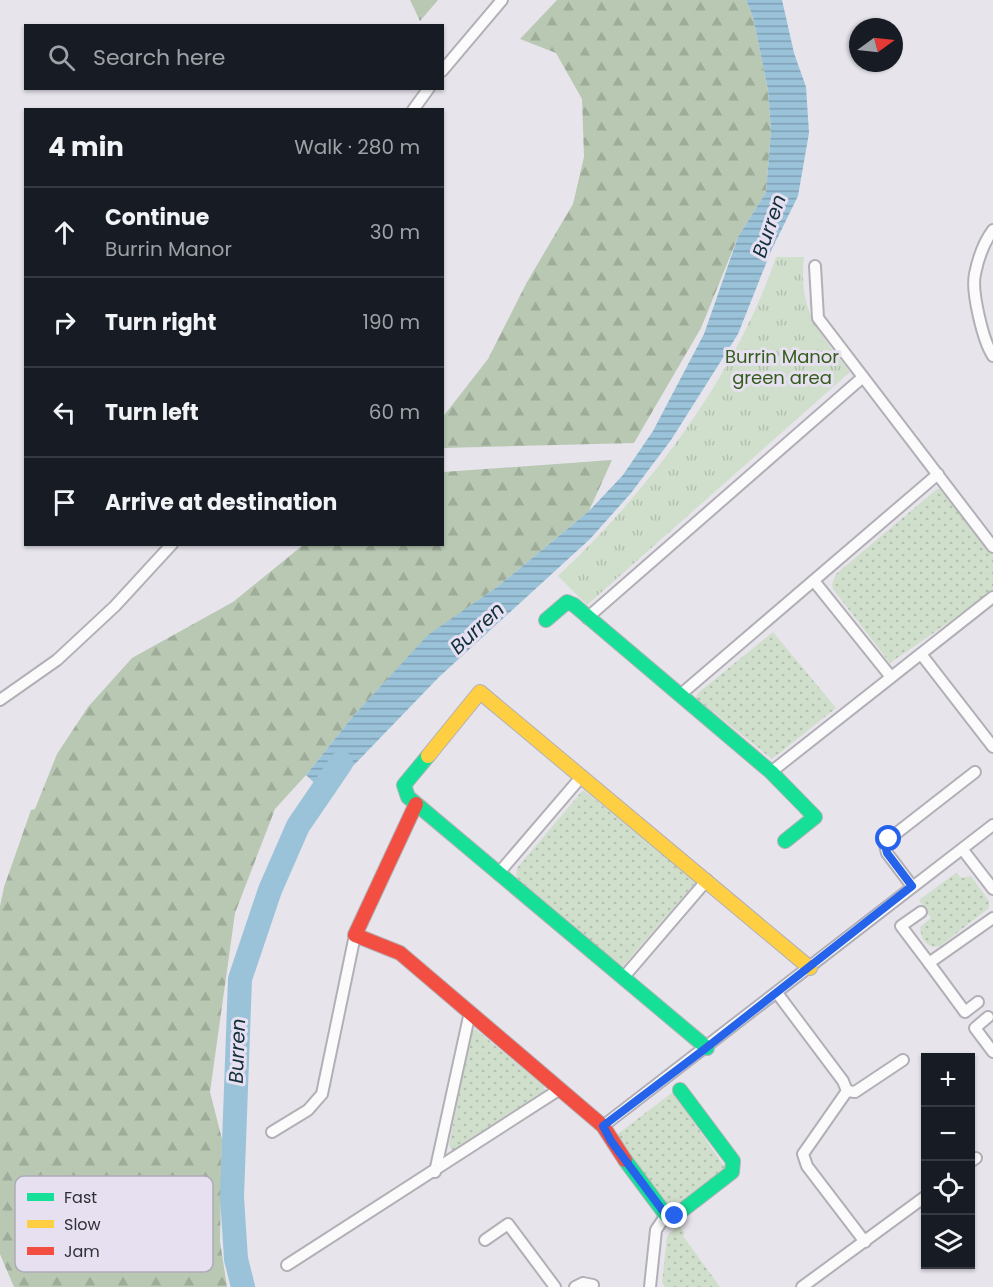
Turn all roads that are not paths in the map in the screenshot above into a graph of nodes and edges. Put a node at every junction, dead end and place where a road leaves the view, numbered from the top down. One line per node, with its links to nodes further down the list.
1 (502, 0): 2 (street)
2 (444, 69)
3 (428, 90): 4 (street)
4 (414, 108)
5 (993, 230): 7 (street)
6 (815, 266): 8 (street)
7 (993, 356)
8 (863, 377): 9 (street); 14 (street)
9 (938, 474): 11 (street); 12 (street)
10 (170, 546): 19 (street)
11 (993, 547)
12 (814, 582): 17 (street); 18 (street)
13 (993, 597): 16 (street)
14 (587, 618): 15 (street); 18 (street)
15 (546, 620)
16 (921, 654): 17 (street); 20 (street)
17 (891, 677): 21 (street)
18 (680, 695): 21 (street)
19 (0, 700)
20 (993, 747)
21 (771, 772): 26 (street)
22 (975, 772): 30 (street)
23 (582, 776): 24 (street); 28 (street); 29 (street)
24 (416, 804): 28 (street); 34 (street)
25 (993, 825): 27 (street)
26 (785, 841)
27 (963, 850): 30 (street); 31 (street)
28 (498, 874): 37 (street)
29 (707, 879): 36 (street); 37 (street)
30 (912, 886): 36 (street)
31 (993, 889)
32 (921, 912): 35 (street)
33 (993, 918): 35 (street)
34 (356, 935): 40 (street); 49 (street)
35 (929, 963): 39 (street)
36 (810, 968): 38 (street)
37 (623, 978): 42 (street)
38 (777, 993): 42 (street); 47 (street)
39 (978, 1002)
40 (470, 1012): 45 (street); 50 (street)
41 (988, 1017): 43 (street)
42 (706, 1048): 48 (street)
43 (993, 1052)
44 (903, 1060): 47 (street)
45 (560, 1089): 48 (street); 50 (street)
46 (680, 1090): 52 (street)
47 (847, 1091): 54 (street)
48 (603, 1126): 52 (street)
49 (272, 1132)
50 (435, 1172): 55 (street)
51 (921, 1200): 54 (street)
52 (666, 1215): 59 (street)
53 (485, 1240): 57 (street)
54 (865, 1242): 60 (street)
55 (287, 1265)
56 (592, 1285): 58 (street)
57 (555, 1287)
58 (575, 1287)
59 (650, 1287)
60 (802, 1287)

